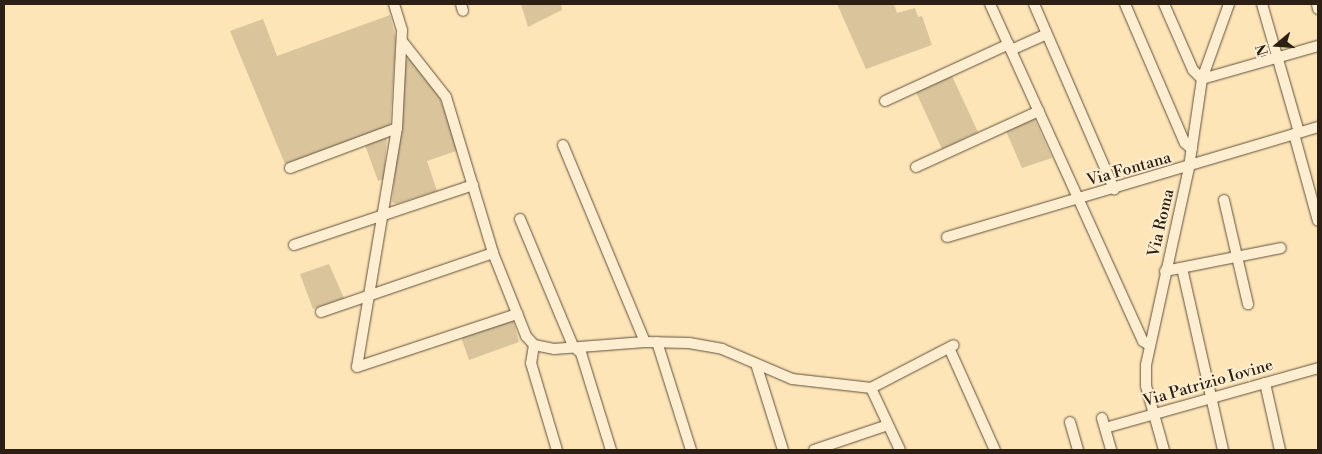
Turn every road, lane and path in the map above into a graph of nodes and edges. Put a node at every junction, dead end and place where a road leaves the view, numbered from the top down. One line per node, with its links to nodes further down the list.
1 (394, 4): 11 (street)
2 (990, 4): 13 (street)
3 (1034, 4): 10 (street)
4 (1125, 4): 22 (street)
5 (1164, 4): 15 (street)
6 (1262, 4): 14 (street)
7 (1317, 4): 9 (street)
8 (1226, 6): 15 (street, Via Roma)
9 (1318, 9)
10 (1047, 34): 13 (street); 27 (street)
11 (402, 41): 19 (street); 26 (street)
12 (1318, 46): 14 (street)
13 (1010, 47): 16 (street); 17 (street)
14 (1279, 57): 15 (street); 20 (street)
15 (1202, 79): 22 (street, Via Roma)
16 (885, 101)
17 (1039, 111): 23 (street); 28 (street)
18 (1318, 127): 20 (street, Via Fontana)
19 (397, 128): 25 (street); 30 (street)
20 (1297, 133): 24 (street, Via Fontana); 32 (street)
21 (563, 145): 44 (street)
22 (1192, 149): 24 (street, Via Roma)
23 (916, 167)
24 (1189, 167): 27 (street, Via Fontana); 39 (street, Via Roma)
25 (290, 168)
26 (473, 185): 30 (street); 36 (street)
27 (1114, 189): 28 (street, Via Fontana)
28 (1077, 199): 33 (street, Via Fontana); 47 (street)
29 (1224, 200): 37 (street)
30 (384, 213): 34 (street); 40 (street)
31 (520, 219): 48 (street)
32 (1318, 221)
33 (947, 237)
34 (294, 245)
35 (1281, 248): 37 (street)
36 (493, 253): 40 (street); 43 (street)
37 (1237, 257): 38 (street); 41 (street)
38 (1182, 268): 39 (street); 53 (street)
39 (1165, 271): 47 (street, Via Roma)
40 (368, 296): 42 (street); 43 (street)
41 (1248, 304)
42 (321, 312)
43 (517, 314): 46 (street)
44 (645, 342): 45 (street); 48 (street)
45 (657, 342): 49 (street); 59 (street)
46 (534, 345): 48 (street); 57 (street)
47 (1149, 345): 54 (street, Via Roma)
48 (573, 346): 58 (street)
49 (757, 367): 52 (street); 60 (street)
50 (1318, 368): 51 (street, Via Patrizio Iovine)
51 (1265, 383): 53 (street, Via Patrizio Iovine); 68 (street)
52 (871, 388): 56 (street); 63 (street)
53 (1213, 397): 54 (street, Via Patrizio Iovine); 67 (street)
54 (1154, 414): 65 (street, Via Patrizio Iovine); 66 (street, Via Roma)
55 (1070, 422): 64 (street)
56 (888, 425): 61 (street); 62 (street)
57 (557, 450)
58 (611, 450)
59 (691, 450)
60 (782, 450)
61 (814, 450)
62 (900, 450)
63 (995, 450)
64 (1078, 450)
65 (1111, 450)
66 (1164, 450)
67 (1223, 450)
68 (1280, 450)

